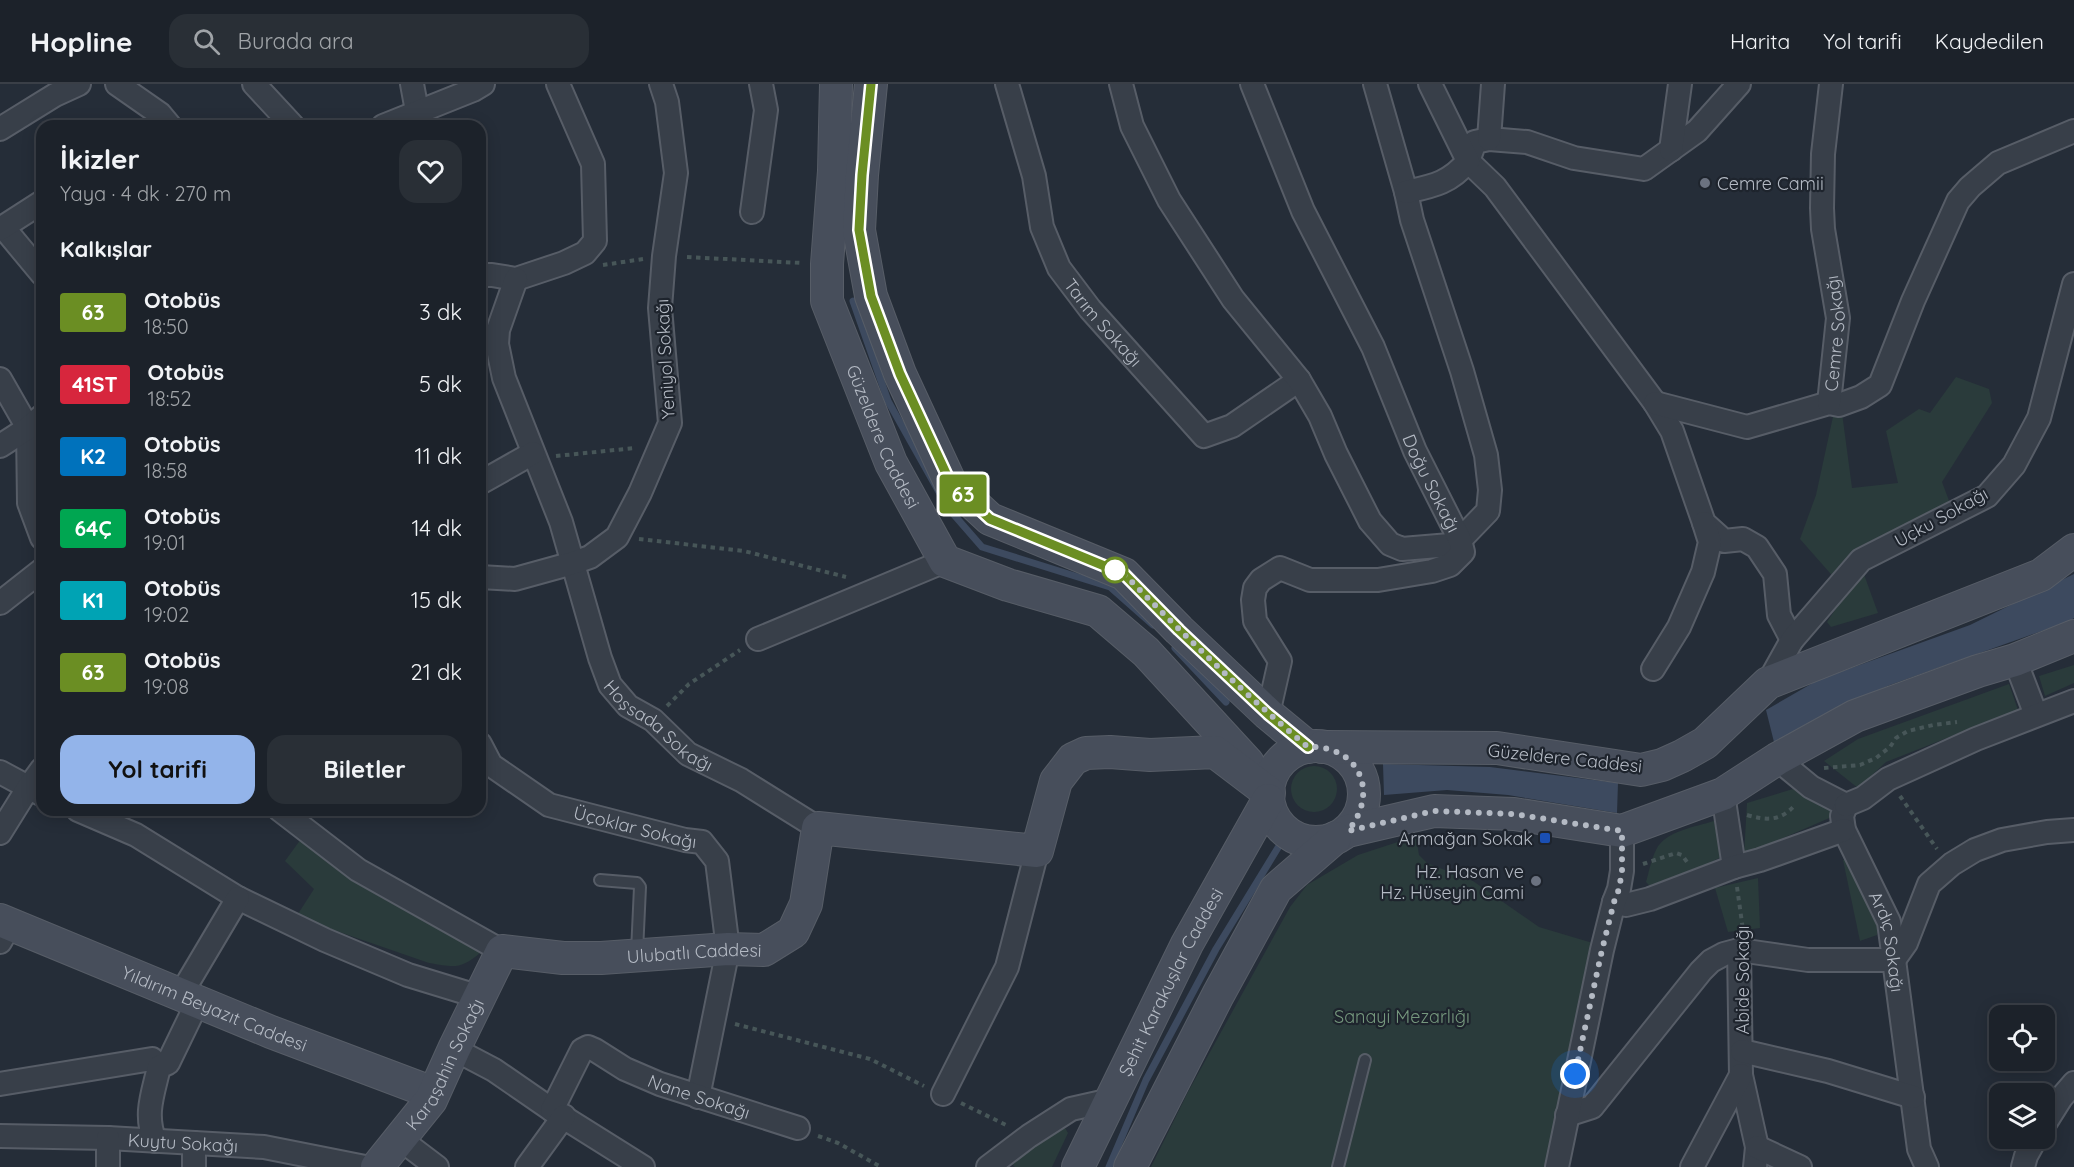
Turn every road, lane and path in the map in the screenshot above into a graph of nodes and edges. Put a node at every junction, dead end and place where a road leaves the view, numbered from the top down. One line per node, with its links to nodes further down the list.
1 (79, 84): 25 (street)
2 (117, 84): 20 (street)
3 (254, 84): 23 (street)
4 (412, 84): 21 (street)
5 (483, 84): 21 (street)
6 (558, 84): 35 (street)
7 (661, 84): 34 (street, Yeniyol Sokağı)
8 (761, 84): 32 (street)
9 (836, 84): 36 (main road, Güzeldere Caddesi)
10 (871, 84): 41 (main road)
11 (1007, 84): 44 (street, Tarım Sokağı)
12 (1121, 84): 44 (street)
13 (1252, 84): 57 (street, Doğu Sokağı)
14 (1375, 84): 30 (street)
15 (1430, 84): 29 (street)
16 (1493, 84): 27 (street)
17 (1680, 84): 28 (street)
18 (1739, 84): 28 (street)
19 (1831, 84): 46 (street, Cemre Sokağı)
20 (141, 91): 22 (street)
21 (417, 111): 24 (street)
22 (157, 120)
23 (287, 120)
24 (397, 120)
25 (0, 129)
26 (2074, 131): 46 (street)
27 (1489, 139): 28 (street); 29 (street)
28 (1671, 150)
29 (1468, 160): 30 (street); 45 (street)
30 (1406, 192): 57 (street)
31 (36, 206): 33 (street)
32 (752, 212)
33 (2, 228): 37 (street)
34 (664, 256): 35 (path); 36 (path); 51 (street, Yeniyol Sokağı)
35 (564, 263): 39 (street)
36 (827, 264): 42 (main road, Güzeldere Caddesi)
37 (36, 267)
38 (486, 275): 39 (street)
39 (516, 279): 52 (street, Hoşsada Sokağı)
40 (2073, 294): 67 (street, Uçku Sokağı)
41 (871, 296): 42 (main road); 72 (main road)
42 (827, 301): 59 (main road, Güzeldere Caddesi)
43 (0, 379): 47 (street)
44 (1299, 380): 57 (street)
45 (1655, 403): 46 (street); 55 (street)
46 (1830, 403)
47 (36, 424)
48 (36, 426): 50 (street)
49 (36, 435): 54 (street)
50 (0, 446)
51 (660, 446): 52 (path); 56 (street, Yeniyol Sokağı)
52 (534, 455): 53 (street); 60 (street, Hoşsada Sokağı)
53 (486, 480)
54 (36, 522)
55 (1704, 524): 67 (street); 69 (street)
56 (617, 537): 60 (street, Yeniyol Sokağı); 63 (path)
57 (1460, 540): 72 (street, Doğu Sokağı)
58 (2074, 550): 70 (main road, Güzeldere Caddesi)
59 (945, 561): 63 (street); 83 (main road)
60 (573, 563): 62 (street, Yeniyol Sokağı); 74 (street, Hoşsada Sokağı)
61 (36, 575): 64 (street)
62 (486, 577)
63 (884, 587): 66 (street)
64 (0, 603)
65 (2074, 636): 68 (main road)
66 (758, 639): 74 (path)
67 (1792, 640): 70 (street, Uçku Sokağı)
68 (2015, 660): 73 (street); 78 (main road)
69 (1653, 669)
70 (1768, 683): 76 (main road, Güzeldere Caddesi)
71 (2074, 701): 73 (street)
72 (1268, 714): 76 (main road)
73 (2036, 715): 80 (street)
74 (653, 720): 88 (street, Hoşsada Sokağı)
75 (1965, 722): 81 (path)
76 (1315, 747): 83 (main road); 93 (main road)
77 (486, 755): 103 (street, Üçoklar Sokağı)
78 (1777, 759): 81 (street); 84 (main road)
79 (0, 772): 82 (street)
80 (1888, 779): 85 (street); 96 (path)
81 (1808, 785): 84 (path); 85 (street)
82 (35, 791): 92 (street)
83 (1269, 793): 93 (main road); 94 (main road); 122 (main road, Şehit Karakuşlar Caddesi)
84 (1724, 801): 91 (main road); 95 (street)
85 (1846, 805): 89 (street)
86 (92, 816): 100 (street)
87 (288, 816): 105 (street, Ulubatlı Caddesi)
88 (819, 828): 94 (main road); 103 (main road, Ulubatlı Caddesi)
89 (1844, 830): 95 (street); 107 (street, Ardıç Sokağı)
90 (2074, 830): 96 (street)
91 (1622, 831): 93 (main road); 97 (street)
92 (0, 832)
93 (1342, 835): 146 (main road)
94 (1037, 851): 119 (street)
95 (1734, 867): 99 (street); 104 (path, Abide Sokağı)
96 (1950, 867): 107 (street)
97 (1622, 871): 99 (path); 101 (street)
98 (600, 880): 106 (lane)
99 (1696, 881): 101 (street)
100 (238, 898): 108 (street); 109 (street)
101 (1614, 902): 125 (street)
102 (4, 928): 109 (main road, Yıldırım Beyazıt Caddesi)
103 (728, 949): 106 (main road, Ulubatlı Caddesi); 110 (street, Üçoklar Sokağı)
104 (1739, 950): 107 (street); 112 (street, Abide Sokağı); 125 (street)
105 (502, 951): 106 (main road, Ulubatlı Caddesi); 108 (main road, Karaşahin Sokağı)
106 (637, 956)
107 (1894, 960): 121 (street, Ardıç Sokağı)
108 (480, 997): 111 (main road, Karaşahin Sokağı)
109 (190, 998): 114 (street); 118 (main road, Yıldırım Beyazıt Caddesi)
110 (714, 1018): 119 (path); 120 (street, Üçoklar Sokağı)
111 (454, 1049): 118 (main road, Karaşahin Sokağı); 124 (street)
112 (1742, 1051): 115 (street, Abide Sokağı); 121 (street)
113 (1365, 1060): 147 (lane)
114 (159, 1067): 117 (street); 131 (street)
115 (1741, 1075): 134 (street, Abide Sokağı); 148 (street)
116 (2074, 1083): 123 (street)
117 (0, 1084)
118 (433, 1093): 130 (main road, Karaşahin Sokağı)
119 (943, 1094): 128 (path)
120 (699, 1097): 124 (street, Nane Sokağı); 126 (street, Nane Sokağı)
121 (1913, 1097): 150 (street, Ardıç Sokağı)
122 (1111, 1100): 128 (street); 145 (main road, Şehit Karakuşlar Caddesi)
123 (2055, 1108)
124 (558, 1113): 142 (street); 143 (street)
125 (1567, 1115): 135 (street)
126 (798, 1128): 144 (path)
127 (0, 1136): 129 (street, Kuytu Sokağı)
128 (1029, 1136): 136 (street)
129 (108, 1138): 131 (street, Kuytu Sokağı); 137 (street)
130 (400, 1139): 140 (main road, Karaşahin Sokağı); 141 (street)
131 (155, 1141): 132 (street, Kuytu Sokağı)
132 (194, 1143): 138 (street); 139 (street, Kuytu Sokağı)
133 (2030, 1149): 151 (street)
134 (1756, 1157): 149 (street)
135 (1564, 1164)
136 (992, 1166)
137 (108, 1167)
138 (194, 1167)
139 (365, 1167)
140 (377, 1167)
141 (437, 1167)
142 (527, 1167)
143 (643, 1167)
144 (881, 1167)
145 (1078, 1167)
146 (1130, 1167)
147 (1338, 1167)
148 (1692, 1167)
149 (1800, 1167)
150 (1927, 1167)
151 (2023, 1167)

